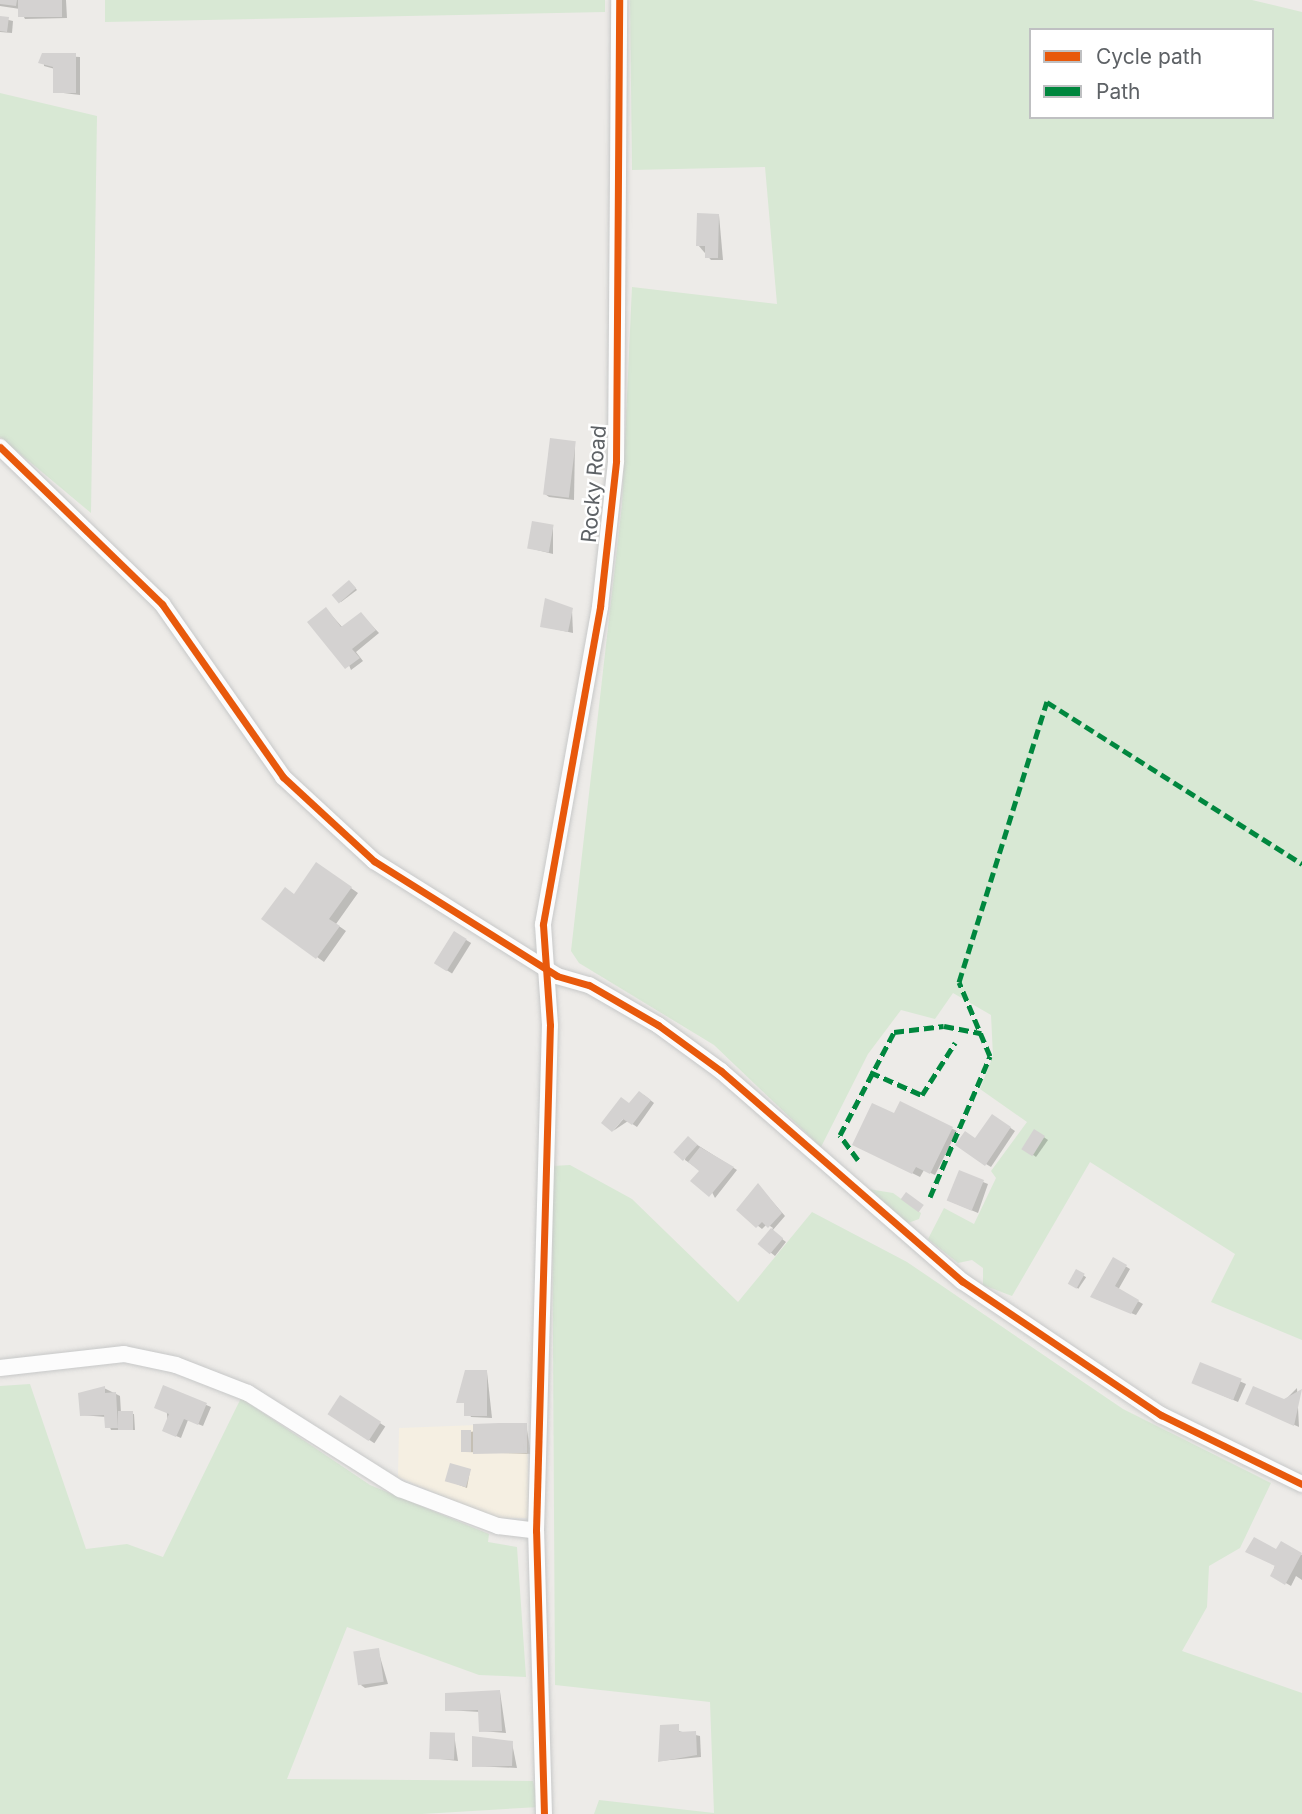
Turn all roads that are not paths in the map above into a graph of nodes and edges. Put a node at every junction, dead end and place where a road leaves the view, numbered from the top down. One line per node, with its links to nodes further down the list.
1 (619, 0): 3 (street, Rocky Road)
2 (0, 447): 3 (street)
3 (545, 966): 5 (street); 6 (street, Rocky Road)
4 (0, 1368): 6 (street)
5 (1302, 1484)
6 (536, 1531): 7 (street, Rocky Road)
7 (544, 1814)

